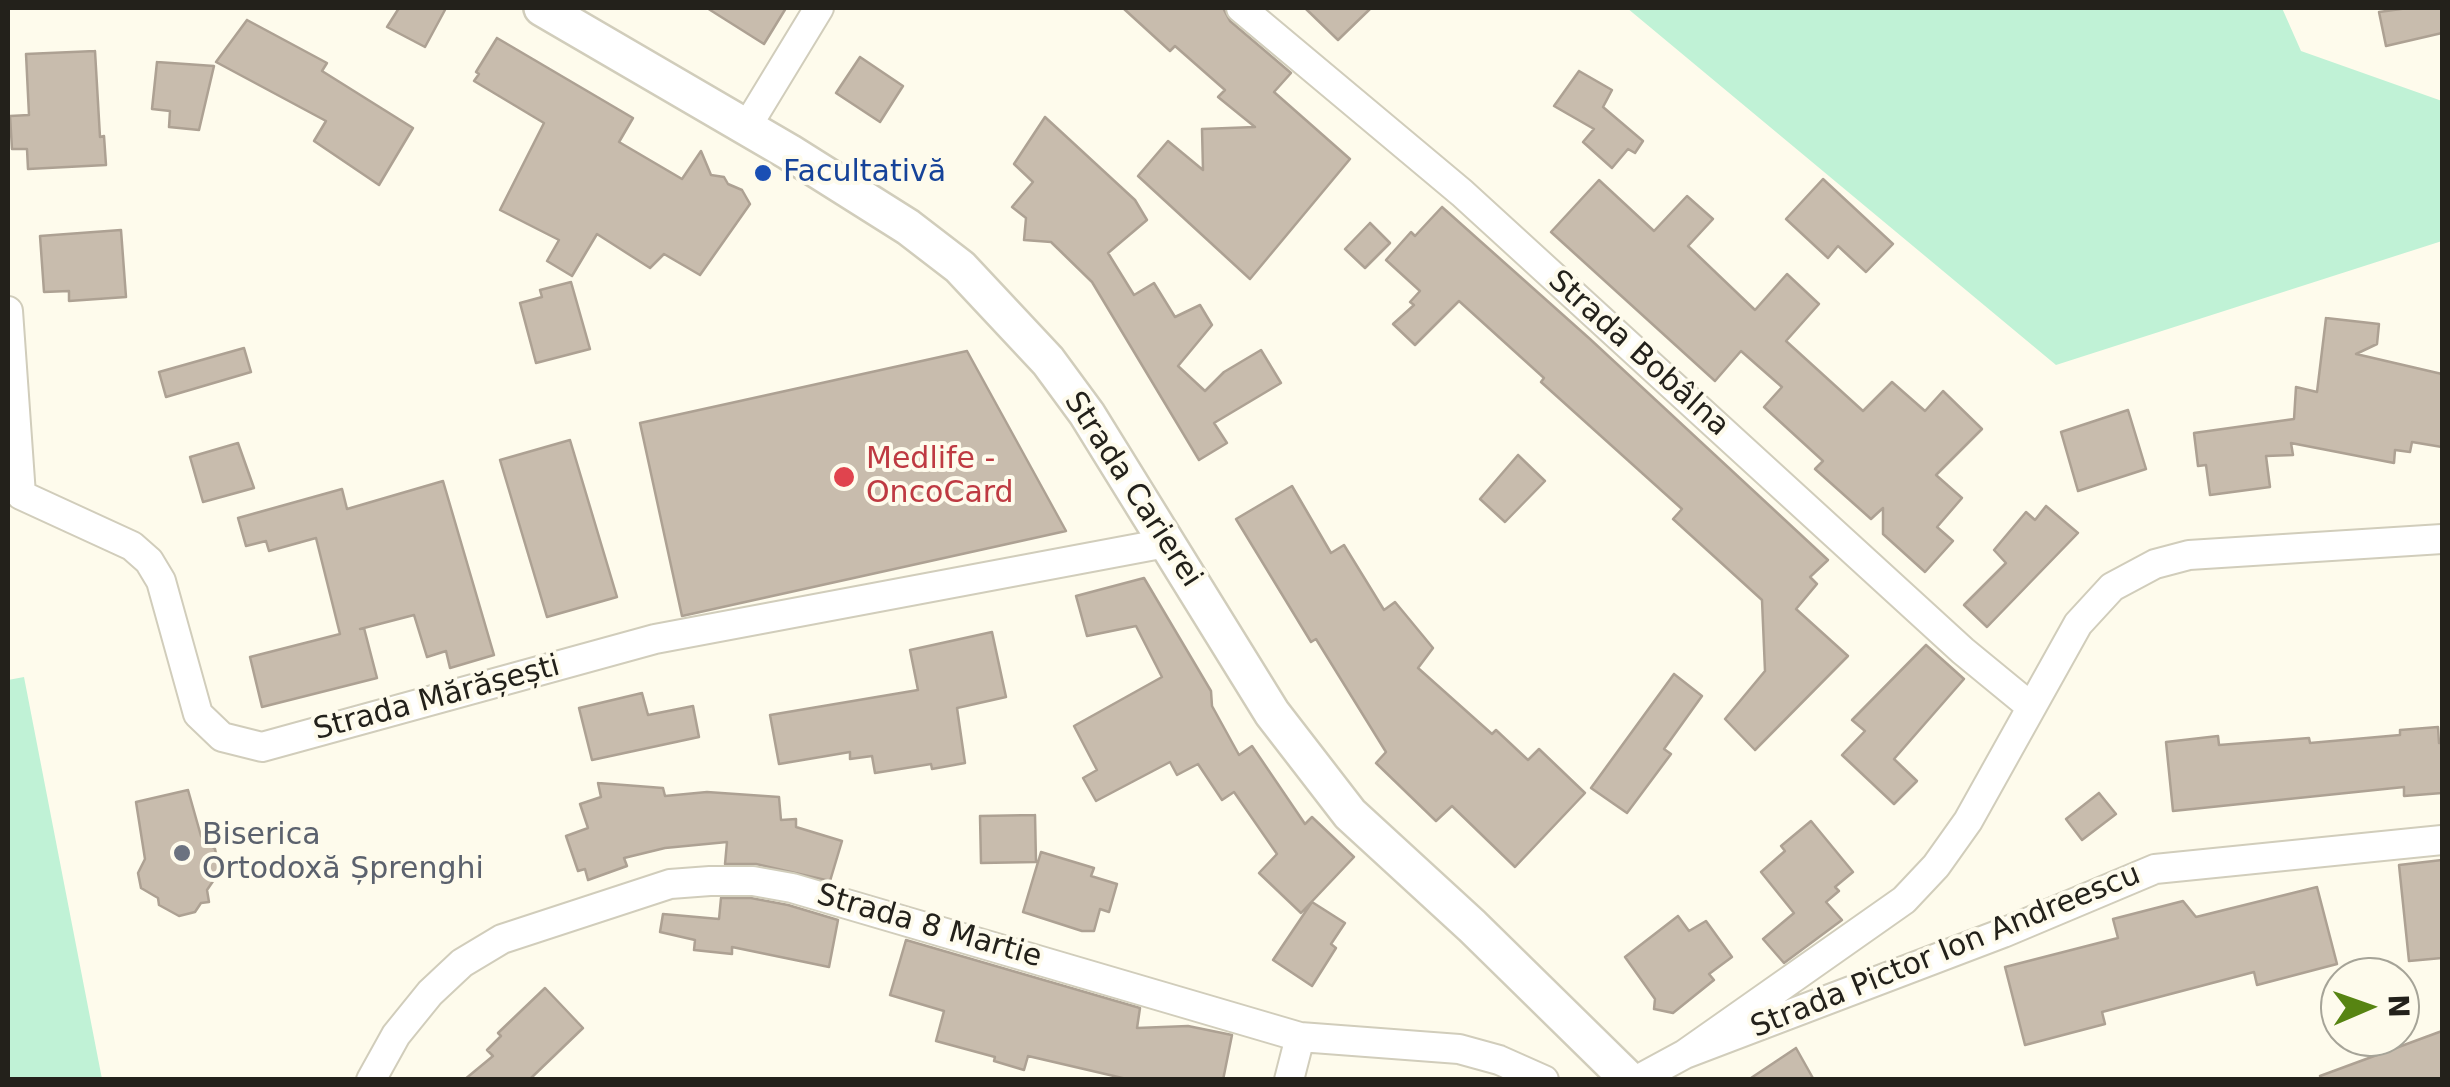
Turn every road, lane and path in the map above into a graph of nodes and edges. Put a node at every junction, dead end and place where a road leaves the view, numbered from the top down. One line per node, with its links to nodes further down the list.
1 (542, 8): 4 (street, Strada Carierei)
2 (819, 8): 4 (street)
3 (1240, 8): 9 (street, Strada Bobâlna)
4 (746, 128): 8 (street, Strada Carierei)
5 (8, 311): 6 (street, Strada Mărășești)
6 (12, 496): 8 (street, Strada Mărășești)
7 (2442, 539): 9 (street)
8 (1166, 543): 16 (street, Strada Carierei)
9 (2030, 706): 12 (street)
10 (2442, 840): 12 (street, Strada Pictor Ion Andreescu)
11 (1300, 1036): 13 (street, Strada 8 Martie); 14 (street); 15 (street, Strada 8 Martie)
12 (1685, 1054): 17 (street, Strada Pictor Ion Andreescu)
13 (371, 1080)
14 (1290, 1080)
15 (1544, 1080)
16 (1628, 1080)
17 (1637, 1080)

